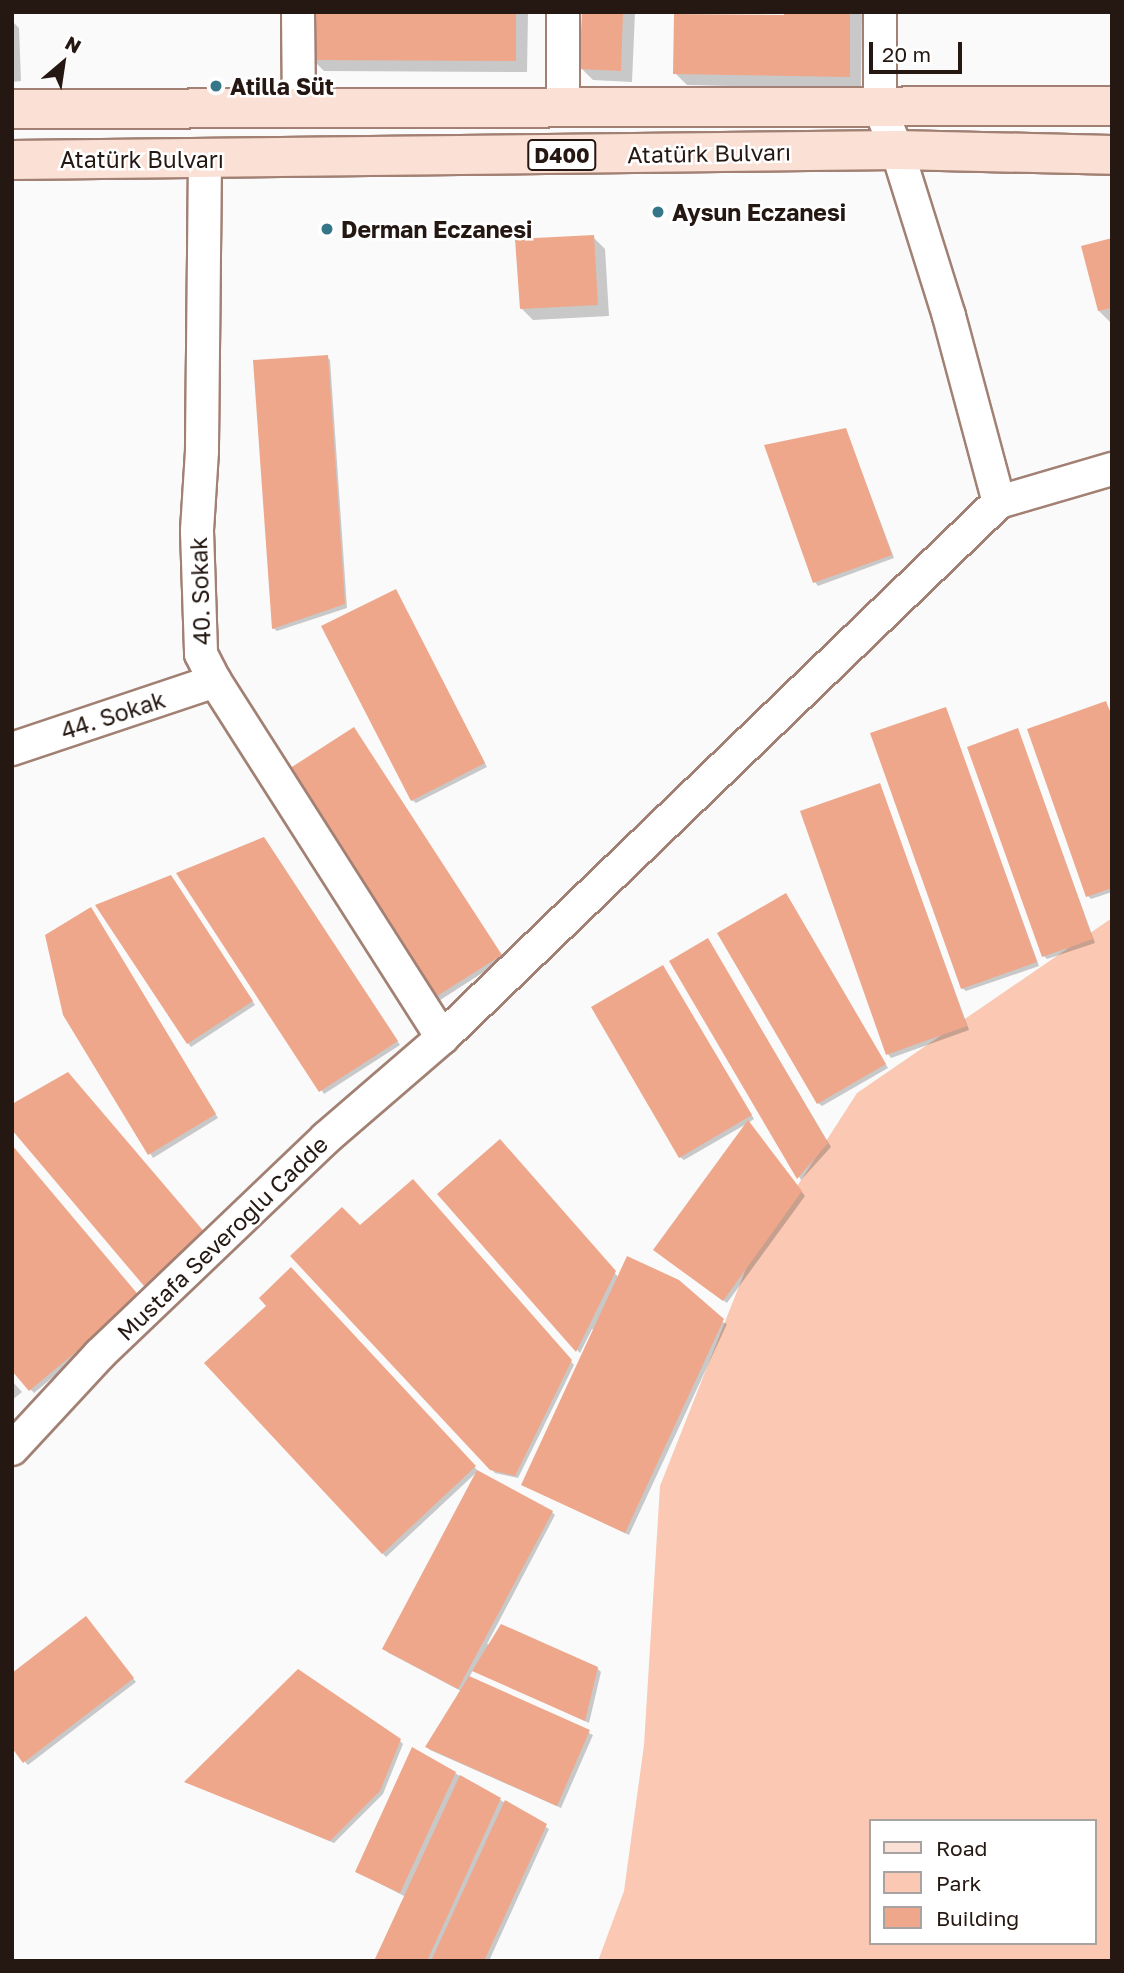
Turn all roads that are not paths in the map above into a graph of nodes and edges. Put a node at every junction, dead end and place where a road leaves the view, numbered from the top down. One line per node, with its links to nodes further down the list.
1 (298, 12): 5 (street)
2 (563, 12): 6 (street)
3 (880, 12): 8 (street)
4 (1112, 106): 8 (main road, Atatürk Bulvarı / D400)
5 (299, 107): 6 (main road, Atatürk Bulvarı / D400); 7 (main road, Atatürk Bulvarı / D400)
6 (563, 108): 8 (main road, Atatürk Bulvarı / D400)
7 (12, 109)
8 (880, 109): 9 (street)
9 (897, 150): 10 (main road, Atatürk Bulvarı / D400); 11 (main road, Atatürk Bulvarı / D400); 14 (street)
10 (1112, 155)
11 (205, 159): 12 (main road, Atatürk Bulvarı / D400); 15 (street, 40. Sokak)
12 (12, 160)
13 (1112, 469): 14 (street)
14 (999, 502): 17 (street, Mustafa Severoğlu Cadde)
15 (215, 681): 16 (street, 44. Sokak); 17 (street, 40. Sokak)
16 (12, 748)
17 (442, 1038): 18 (street, Mustafa Severoğlu Cadde)
18 (12, 1449)

